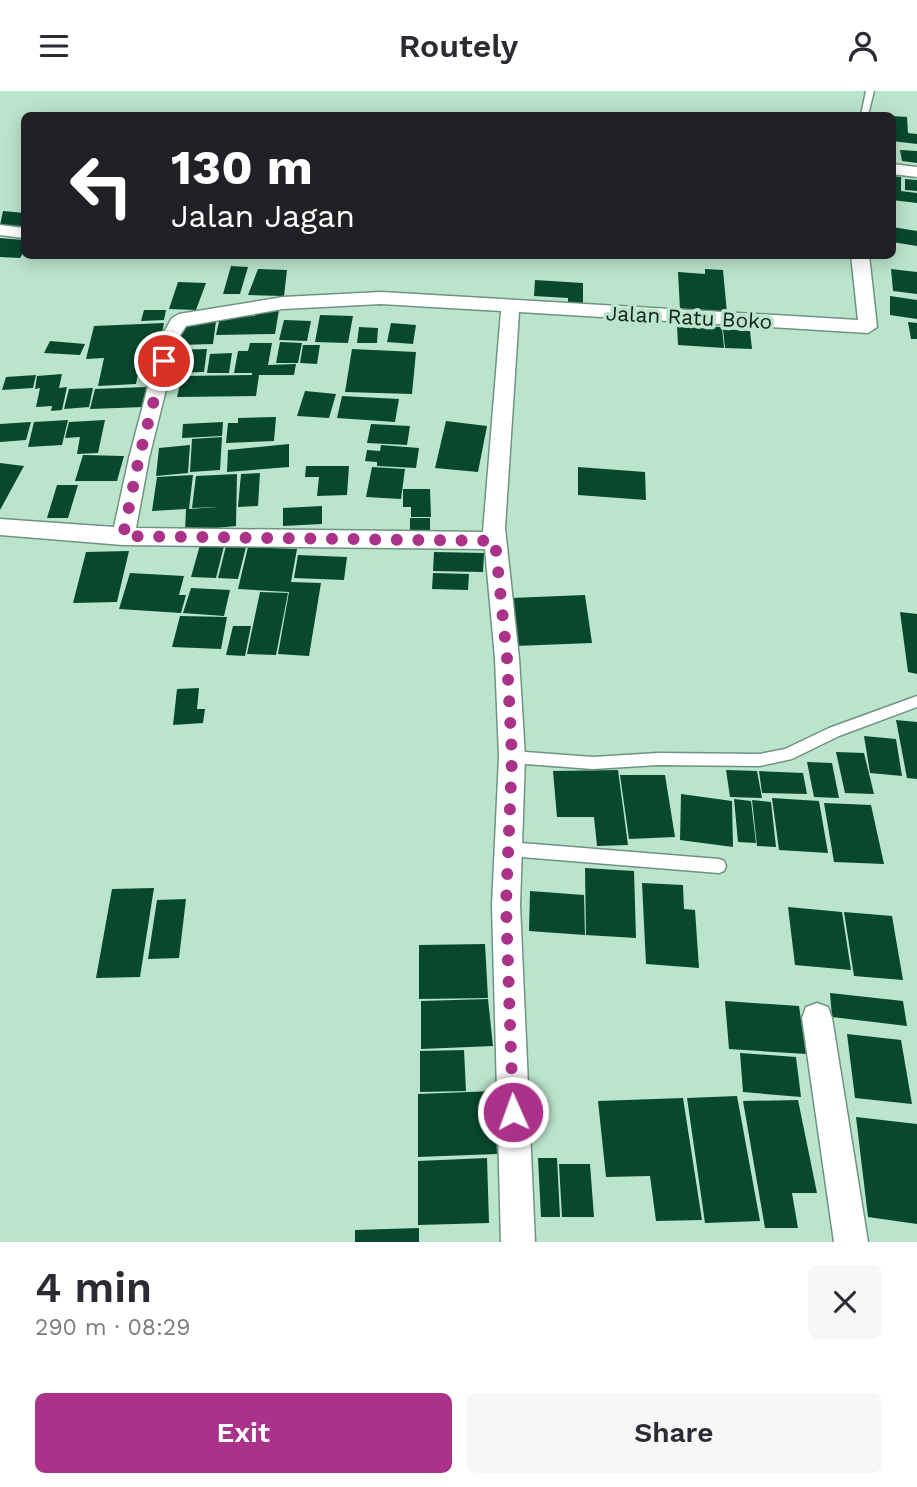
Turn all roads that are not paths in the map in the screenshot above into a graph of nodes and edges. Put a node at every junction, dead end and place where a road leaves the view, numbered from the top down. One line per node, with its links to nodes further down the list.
1 (870, 91): 2 (lane)
2 (865, 112)
3 (896, 169): 4 (street)
4 (917, 172)
5 (0, 230): 6 (street)
6 (21, 233)
7 (860, 259): 8 (street, Jalan Ratu Boko)
8 (510, 308): 10 (street, Jalan Ratu Boko); 11 (street)
9 (0, 527): 10 (street)
10 (123, 536): 11 (street)
11 (495, 541): 13 (street)
12 (917, 702): 13 (lane)
13 (512, 757): 14 (street)
14 (509, 849): 15 (lane); 17 (street)
15 (719, 866)
16 (817, 1019): 18 (street)
17 (518, 1242)
18 (851, 1242)

